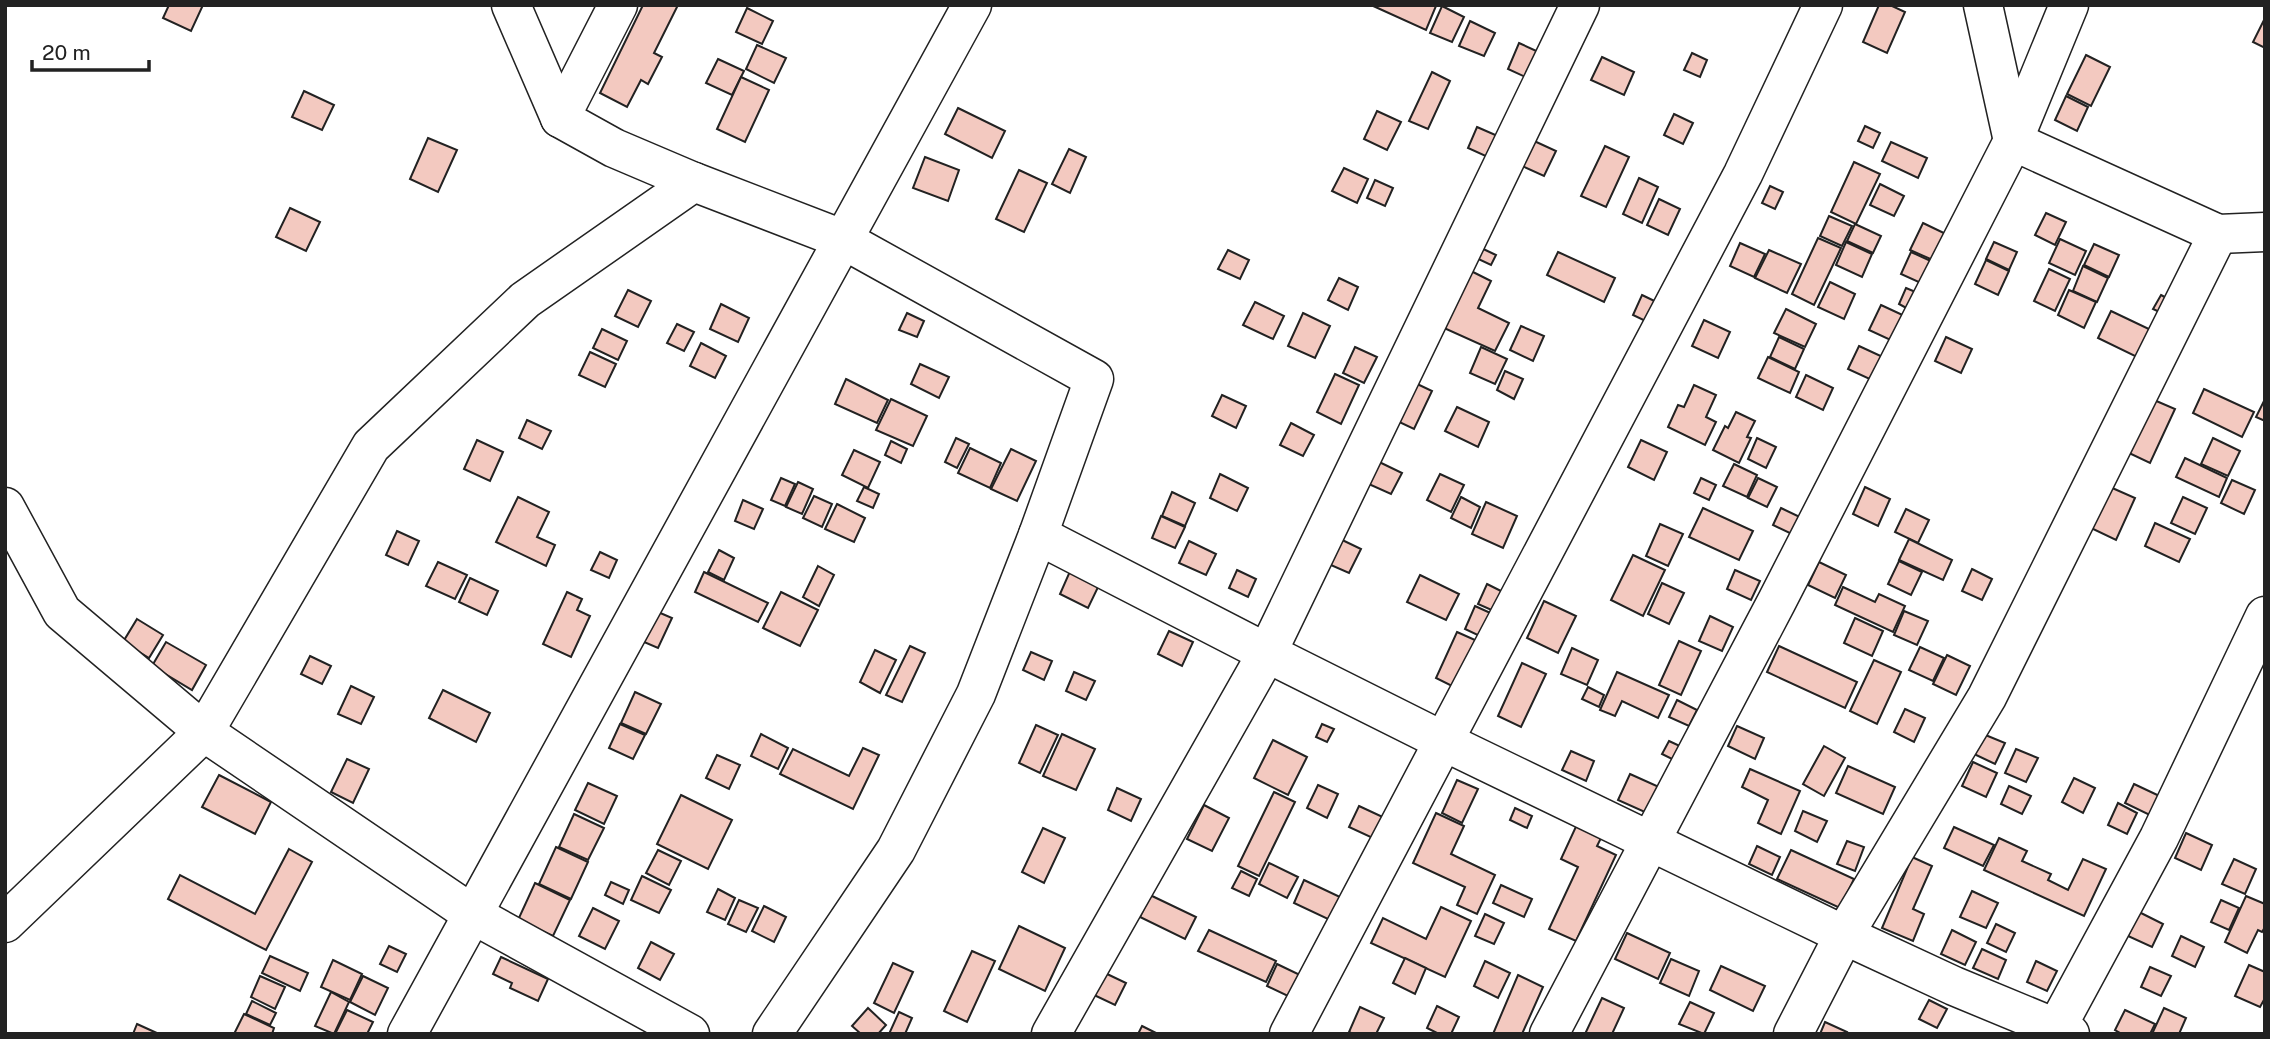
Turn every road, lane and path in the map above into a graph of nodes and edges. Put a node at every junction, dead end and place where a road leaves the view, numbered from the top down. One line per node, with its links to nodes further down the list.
1 (512, 5): 8 (street)
2 (618, 5): 8 (street)
3 (972, 5): 13 (street)
4 (1580, 5): 17 (street)
5 (1823, 5): 19 (street)
6 (1983, 5): 9 (street)
7 (2069, 5): 9 (street)
8 (560, 118): 10 (street)
9 (2013, 141): 12 (street); 20 (street)
10 (694, 182): 13 (street); 18 (street)
11 (2265, 232): 12 (street)
12 (2218, 234): 23 (street)
13 (842, 239): 15 (street); 21 (street)
14 (5, 507): 18 (street)
15 (1038, 535): 17 (street); 27 (street)
16 (2265, 616): 24 (street)
17 (1267, 653): 19 (street); 28 (street)
18 (204, 732): 21 (street); 22 (street)
19 (1443, 741): 20 (street); 29 (street)
20 (1651, 841): 23 (street); 30 (street)
21 (472, 914): 25 (street); 26 (street)
22 (5, 923)
23 (1844, 935): 24 (street); 31 (street)
24 (2059, 1032)
25 (407, 1034)
26 (690, 1034)
27 (772, 1034)
28 (1051, 1034)
29 (1289, 1034)
30 (1549, 1034)
31 (1793, 1034)

